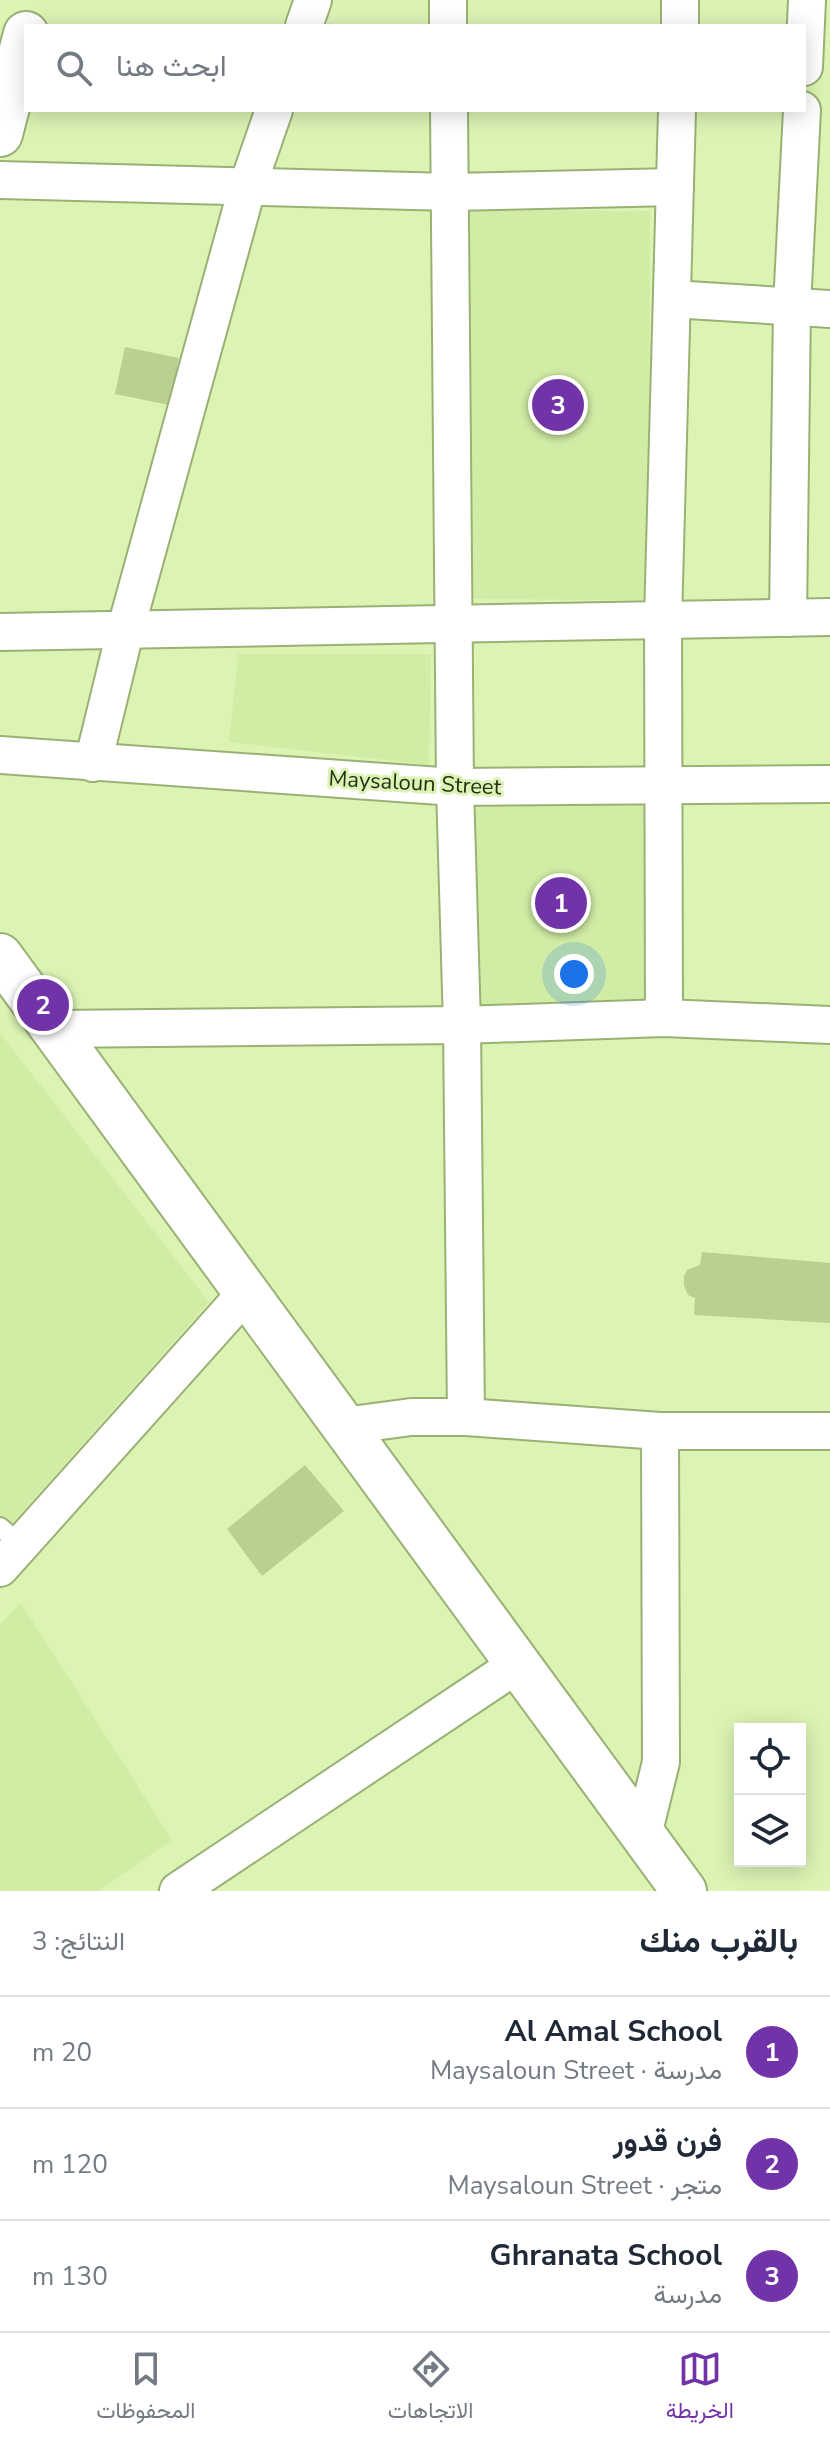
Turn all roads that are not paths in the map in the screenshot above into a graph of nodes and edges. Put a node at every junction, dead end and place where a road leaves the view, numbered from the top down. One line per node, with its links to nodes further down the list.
1 (35, 0): 6 (street)
2 (313, 0): 7 (street)
3 (448, 0): 8 (street)
4 (680, 0): 9 (street)
5 (807, 0): 10 (street)
6 (29, 24)
7 (305, 24)
8 (448, 24)
9 (680, 24)
10 (806, 24)
11 (24, 42): 16 (street)
12 (273, 112): 18 (street)
13 (449, 112): 20 (street)
14 (677, 112): 19 (street)
15 (802, 112): 22 (street)
16 (0, 134)
17 (0, 180): 18 (street)
18 (248, 185): 20 (street); 28 (street)
19 (675, 187): 20 (street); 21 (street)
20 (450, 192): 27 (street)
21 (672, 299): 22 (street); 26 (street)
22 (792, 306): 23 (street); 25 (street)
23 (830, 309)
24 (830, 617): 25 (street)
25 (788, 618): 26 (street)
26 (663, 620): 27 (street); 34 (street)
27 (453, 624): 28 (street); 33 (street)
28 (126, 628): 29 (street); 31 (street)
29 (0, 632)
30 (0, 755): 31 (street, Maysaloun Street)
31 (93, 763): 33 (street, Maysaloun Street)
32 (830, 784): 34 (street, Maysaloun Street)
33 (455, 787): 34 (street, Maysaloun Street); 37 (street)
34 (664, 787): 36 (street)
35 (0, 956): 39 (street)
36 (664, 1018): 37 (street); 38 (street)
37 (462, 1025): 39 (street); 41 (street)
38 (830, 1025)
39 (53, 1029): 40 (street)
40 (246, 1293): 42 (street); 45 (street)
41 (466, 1417): 42 (street); 43 (street)
42 (344, 1426): 46 (street)
43 (660, 1431): 44 (street); 47 (street)
44 (830, 1431)
45 (7, 1547)
46 (518, 1664): 47 (street); 48 (street)
47 (643, 1835): 49 (street)
48 (178, 1891)
49 (684, 1891)

